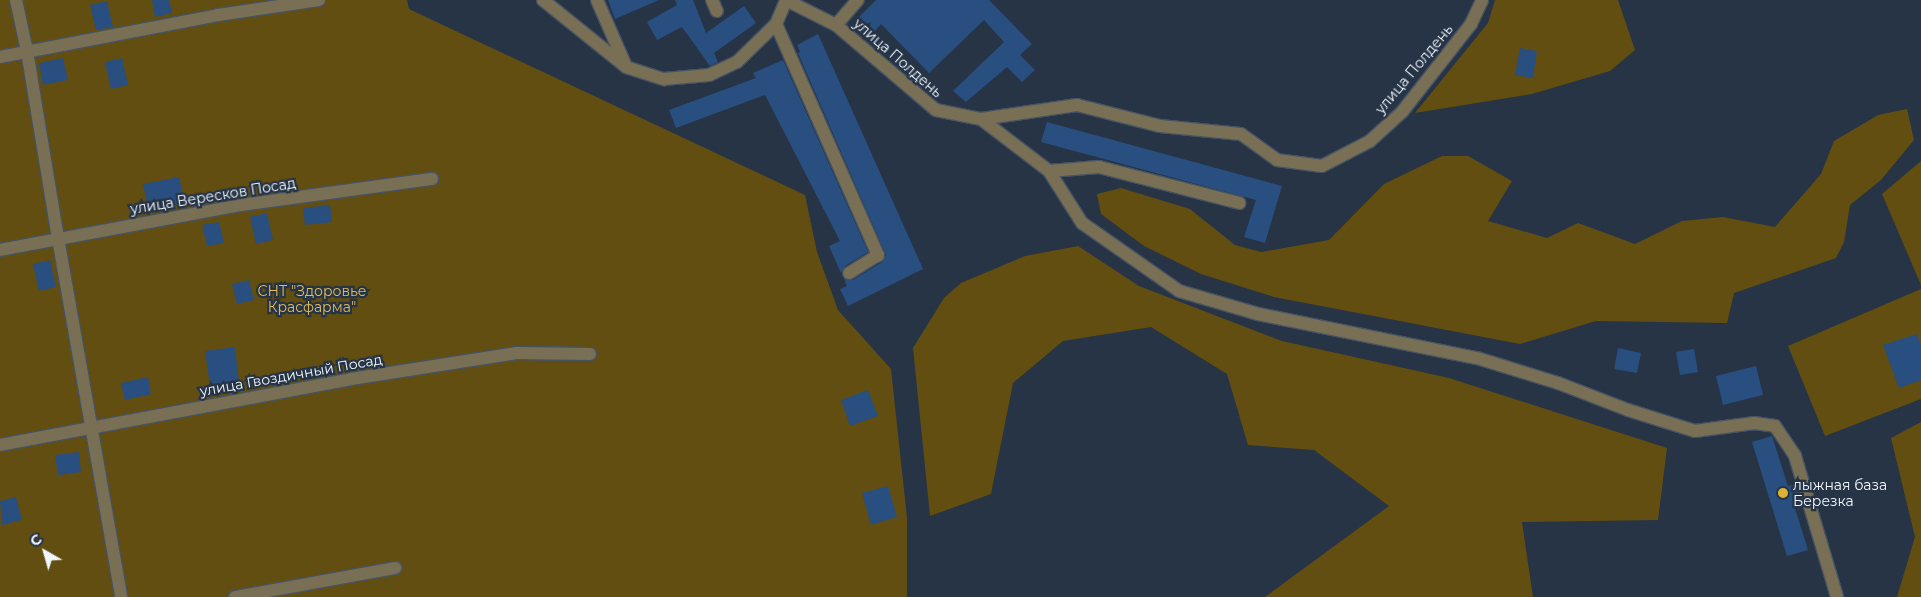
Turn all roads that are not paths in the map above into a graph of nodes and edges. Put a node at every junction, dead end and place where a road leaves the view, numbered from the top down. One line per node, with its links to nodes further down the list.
1 (16, 0): 10 (street)
2 (319, 0): 10 (street)
3 (543, 0): 12 (street, улица Полдень)
4 (597, 0): 12 (street)
5 (786, 0): 8 (street, улица Полдень); 9 (street, улица Полдень)
6 (858, 0): 9 (street)
7 (1482, 0): 13 (street, улица Полдень)
8 (776, 24): 12 (street, улица Полдень); 19 (street)
9 (836, 25): 13 (street, улица Полдень)
10 (27, 51): 11 (street); 17 (street)
11 (0, 57)
12 (626, 67)
13 (981, 119): 14 (street)
14 (1049, 171): 16 (street); 26 (street)
15 (432, 179): 17 (street, улица Вересков Посад)
16 (1239, 203)
17 (58, 238): 18 (street, улица Вересков Посад); 21 (street)
18 (0, 250)
19 (849, 273)
20 (590, 354): 21 (street, улица Гвоздичный Посад)
21 (92, 427): 22 (street, улица Гвоздичный Посад); 24 (street)
22 (0, 445)
23 (395, 568): 25 (street)
24 (121, 597)
25 (235, 597)
26 (1837, 597)

